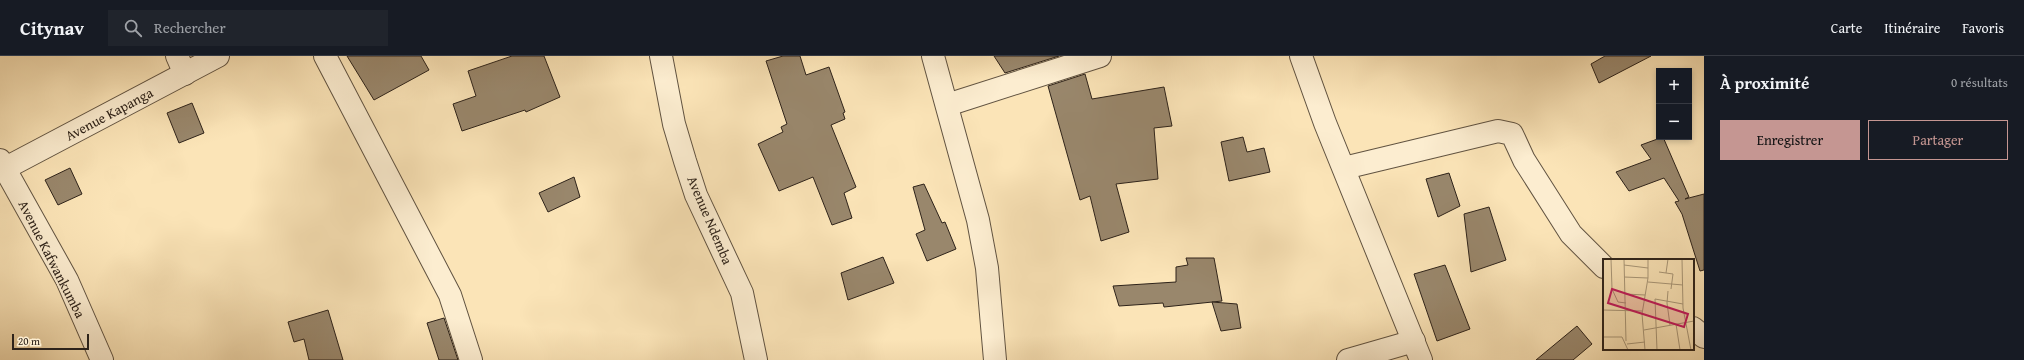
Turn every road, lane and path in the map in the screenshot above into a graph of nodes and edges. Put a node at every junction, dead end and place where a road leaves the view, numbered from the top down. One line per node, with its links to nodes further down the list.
1 (218, 56): 7 (street, Avenue Kapanga)
2 (325, 56): 16 (street)
3 (661, 56): 17 (street, Avenue Ndemba)
4 (933, 56): 8 (street)
5 (1100, 56): 8 (street)
6 (1301, 56): 10 (street)
7 (181, 65): 9 (street, Avenue Kapanga)
8 (947, 105): 18 (street)
9 (2, 167): 15 (street, Avenue Kafwankumba)
10 (1344, 168): 11 (street); 14 (street)
11 (1603, 266)
12 (1694, 329): 13 (street)
13 (1704, 337)
14 (1417, 350): 19 (street)
15 (102, 360)
16 (471, 360)
17 (756, 360)
18 (995, 360)
19 (1348, 360)

